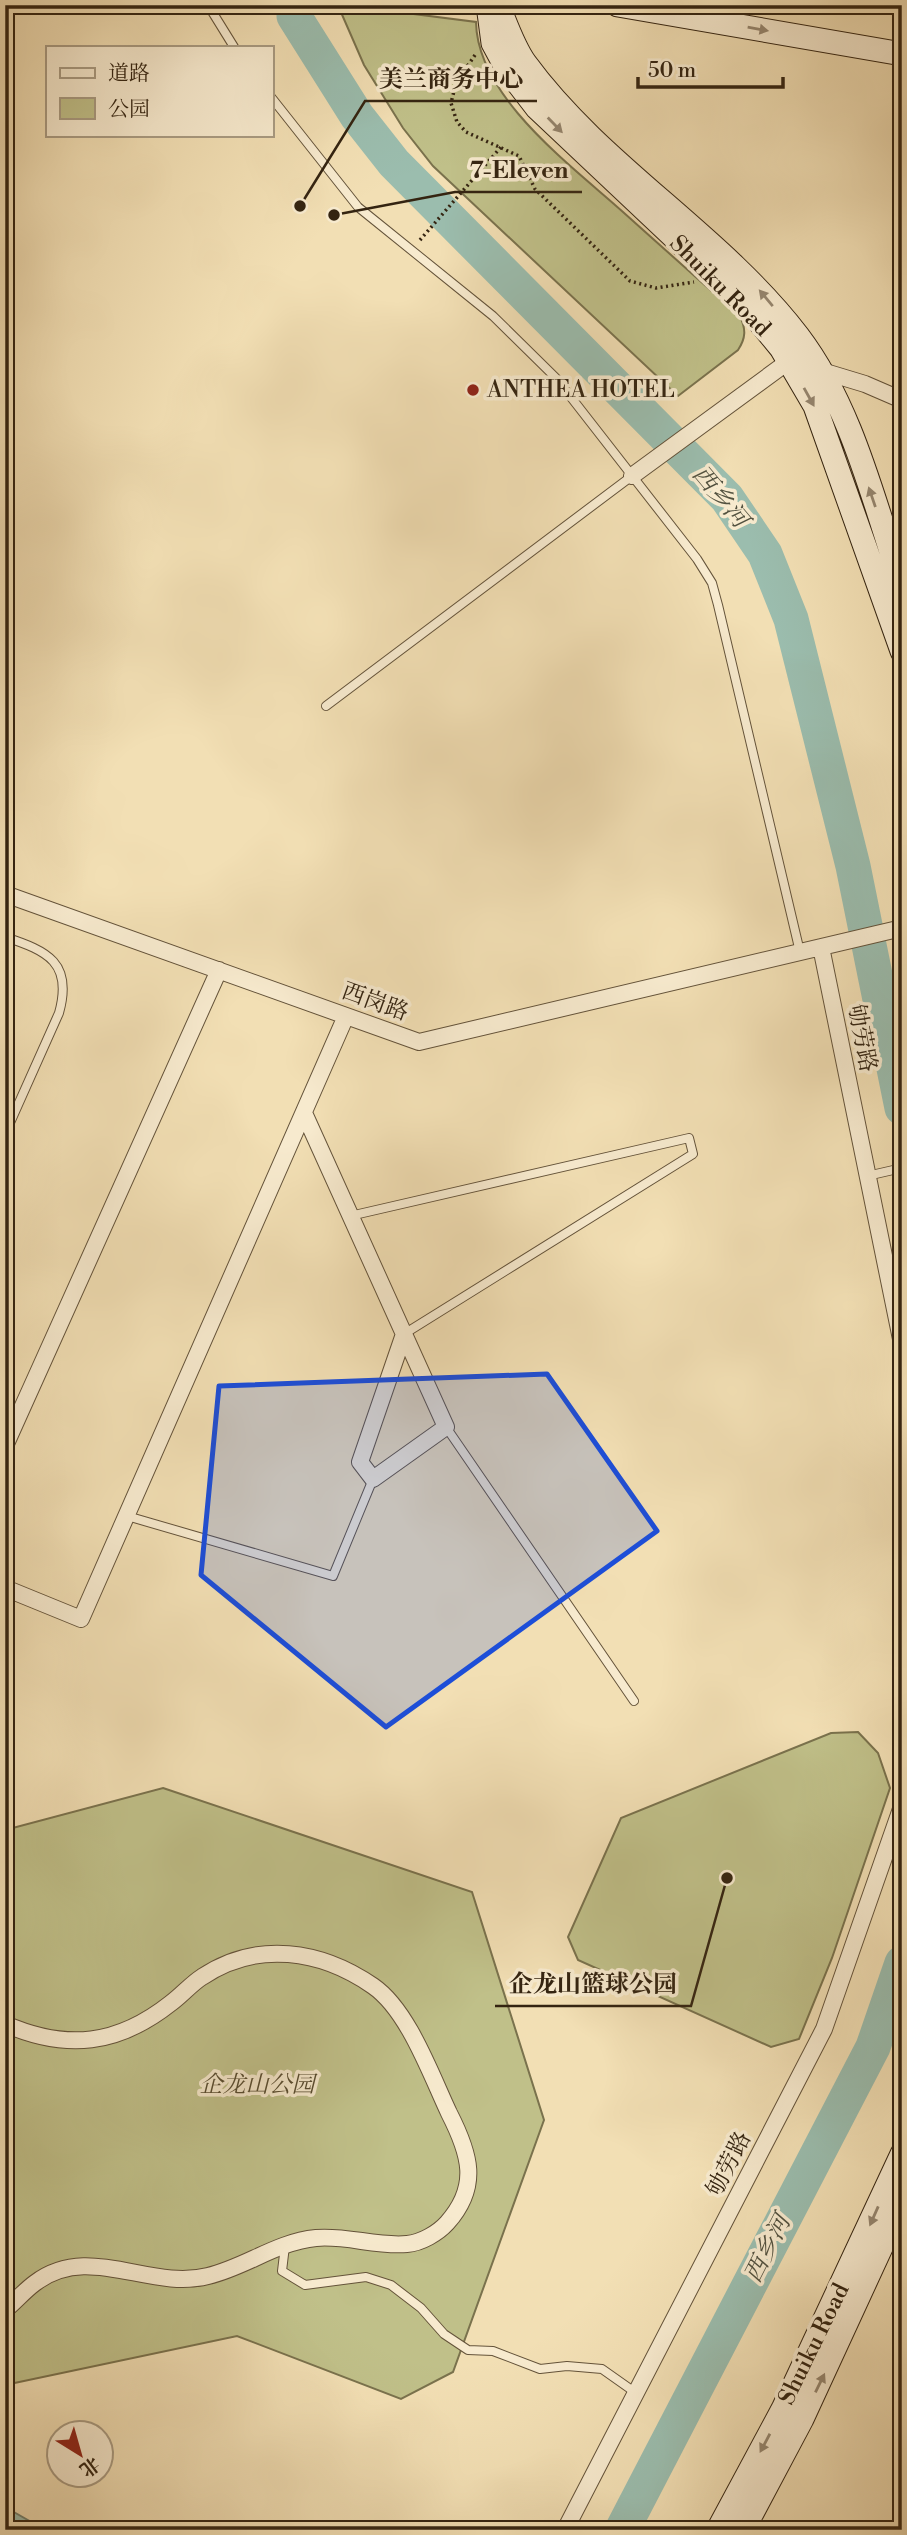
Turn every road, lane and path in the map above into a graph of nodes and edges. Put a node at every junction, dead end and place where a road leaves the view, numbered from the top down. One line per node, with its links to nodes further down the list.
1 (208, 5): 6 (lane)
2 (488, 5): 12 (main road, Shuiku Road, one-way to 12)
3 (498, 5): 13 (main road, Shuiku Road, one-way to 3)
4 (618, 5): 7 (main road, one-way to 7)
5 (483, 45): 9 (path)
6 (233, 46)
7 (902, 54)
8 (273, 100): 15 (lane)
9 (501, 146): 10 (path); 11 (path)
10 (422, 237)
11 (706, 278)
12 (789, 361): 13 (street); 15 (street); 17 (main road, Shuiku Road, one-way to 17)
13 (818, 370): 14 (street); 16 (main road, Shuiku Road, one-way to 13)
14 (902, 400)
15 (632, 476): 18 (lane); 23 (lane)
16 (902, 585)
17 (902, 651)
18 (326, 706)
19 (5, 894): 24 (street, 西岗路)
20 (902, 928): 22 (street, 西岗路)
21 (5, 937): 27 (lane)
22 (821, 947): 23 (street, 西岗路); 29 (street, 劬劳路)
23 (800, 952): 25 (street, 西岗路)
24 (219, 970): 25 (street, 西岗路); 34 (street)
25 (346, 1016): 26 (street)
26 (304, 1113): 30 (street); 36 (street)
27 (5, 1134)
28 (902, 1168): 29 (lane)
29 (872, 1175): 32 (street, 劬劳路)
30 (351, 1216): 31 (street); 31 (lane)
31 (404, 1334): 33 (street); 35 (street)
32 (902, 1344)
33 (446, 1427): 35 (street); 38 (lane)
34 (5, 1446)
35 (373, 1479): 36 (lane)
36 (127, 1516): 37 (street)
37 (5, 1588)
38 (634, 1701)
39 (902, 1806): 45 (street, 劬劳路)
40 (5, 2024): 43 (street)
41 (902, 2154): 47 (main road, Shuiku Road, one-way to 47)
42 (902, 2202): 48 (main road, Shuiku Road, one-way to 42)
43 (285, 2244): 44 (street); 45 (lane)
44 (5, 2310)
45 (636, 2393): 46 (street, 劬劳路)
46 (565, 2530)
47 (718, 2530)
48 (743, 2530)

